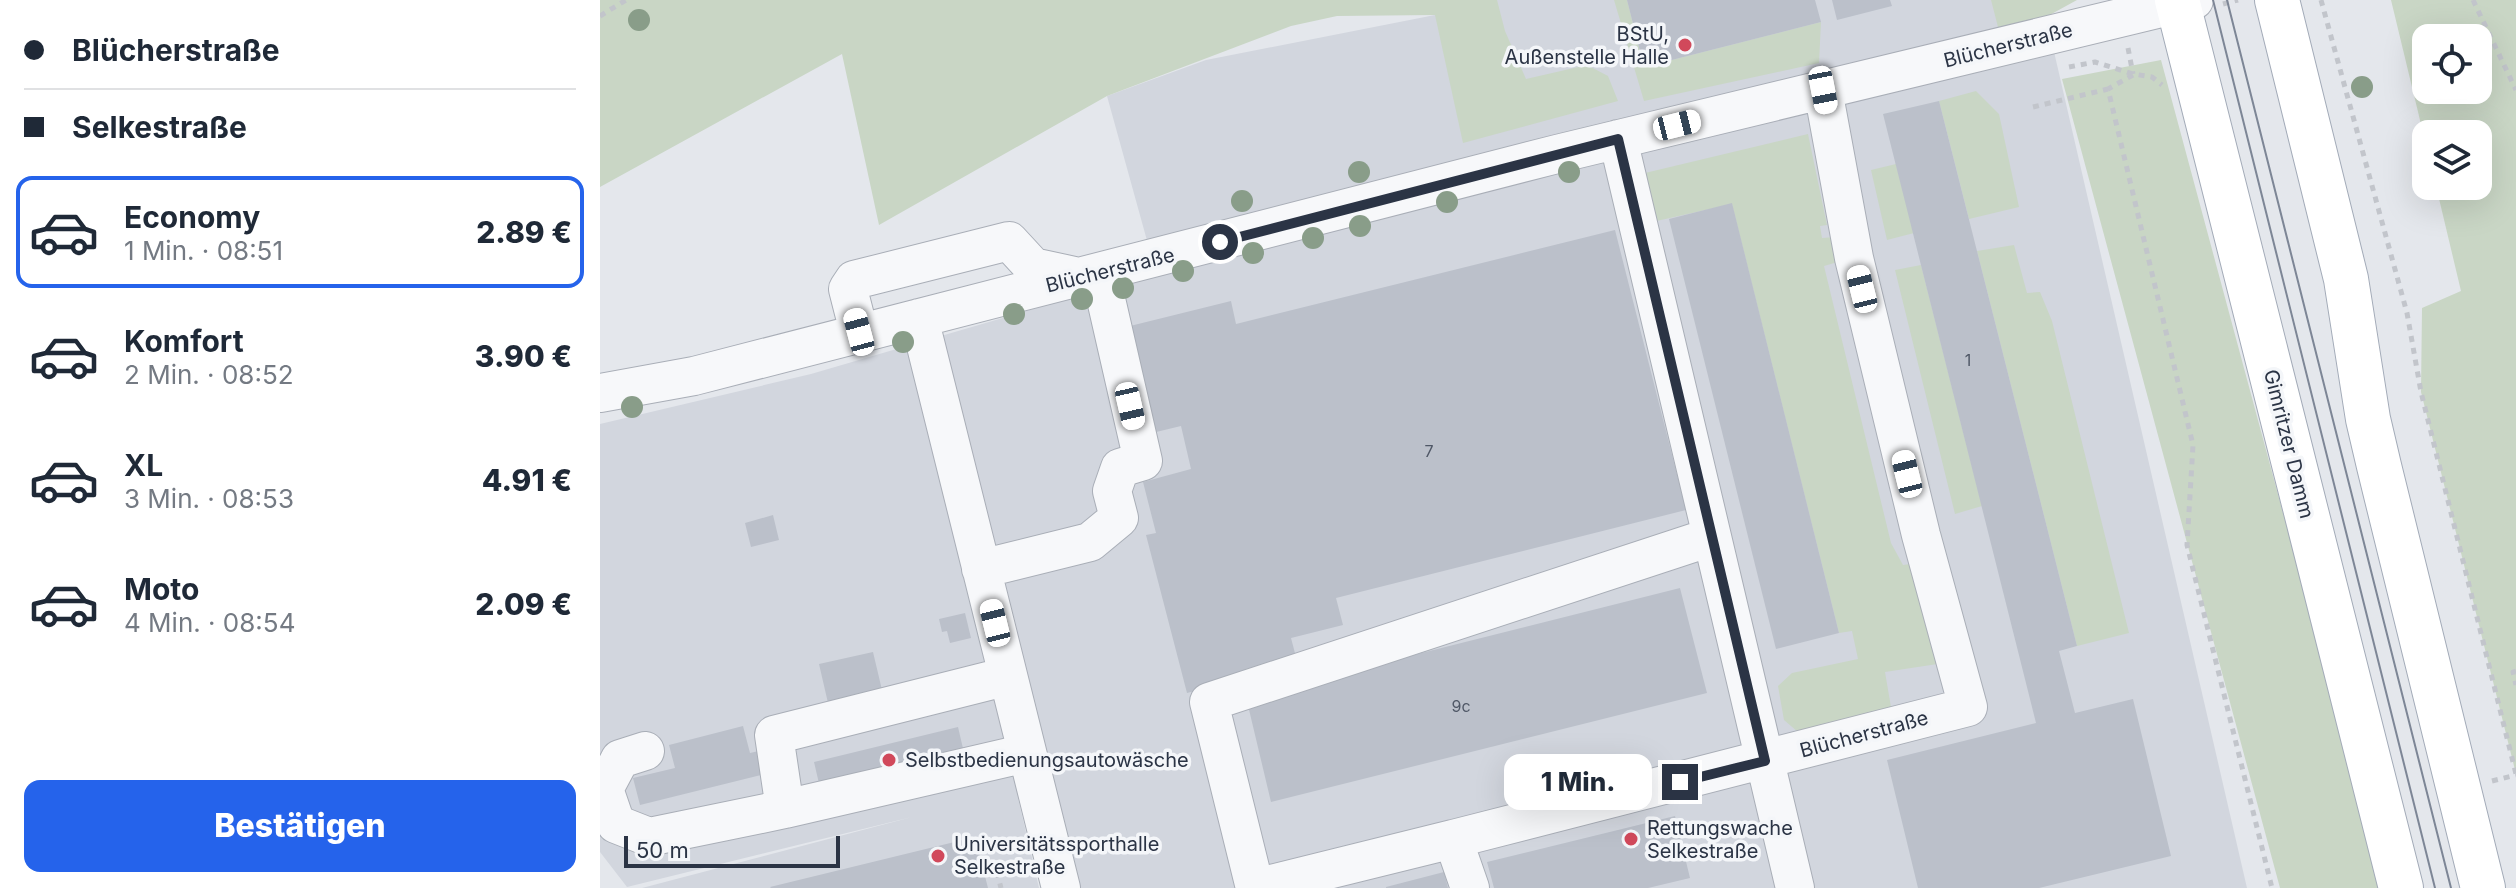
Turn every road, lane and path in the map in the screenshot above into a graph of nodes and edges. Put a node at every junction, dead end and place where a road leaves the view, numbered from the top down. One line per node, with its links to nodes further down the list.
1 (626, 0): 6 (path)
2 (2277, 0): 36 (main road)
3 (2321, 0): 25 (path)
4 (2473, 0): 10 (path)
5 (2183, 1): 9 (street, Blücherstraße); 35 (main road, Gimritzer Damm)
6 (600, 16)
7 (2133, 74): 8 (path)
8 (2108, 89): 11 (path); 34 (path)
9 (1823, 90): 12 (street, Blücherstraße); 24 (street, Blücherstraße)
10 (2516, 90)
11 (2033, 107)
12 (1618, 139): 13 (street, Blücherstraße); 17 (street)
13 (1091, 275): 14 (street, Blücherstraße); 15 (street); 18 (street)
14 (919, 318): 15 (street, Blücherstraße); 18 (street)
15 (859, 332): 16 (street, Blücherstraße)
16 (600, 393)
17 (1711, 537): 24 (street); 31 (street)
18 (981, 569): 20 (street)
19 (2516, 671): 21 (path)
20 (1008, 676): 23 (street); 26 (street)
21 (2516, 685)
22 (645, 751): 26 (street)
23 (1027, 753): 26 (street); 30 (street)
24 (1765, 761): 27 (street); 33 (street)
25 (2516, 774)
26 (785, 809)
27 (1453, 839): 31 (street); 32 (street)
28 (985, 875): 29 (path)
29 (1001, 888)
30 (1061, 888)
31 (1255, 888)
32 (1470, 888)
33 (1795, 888)
34 (2272, 888)
35 (2401, 888)
36 (2483, 888)

